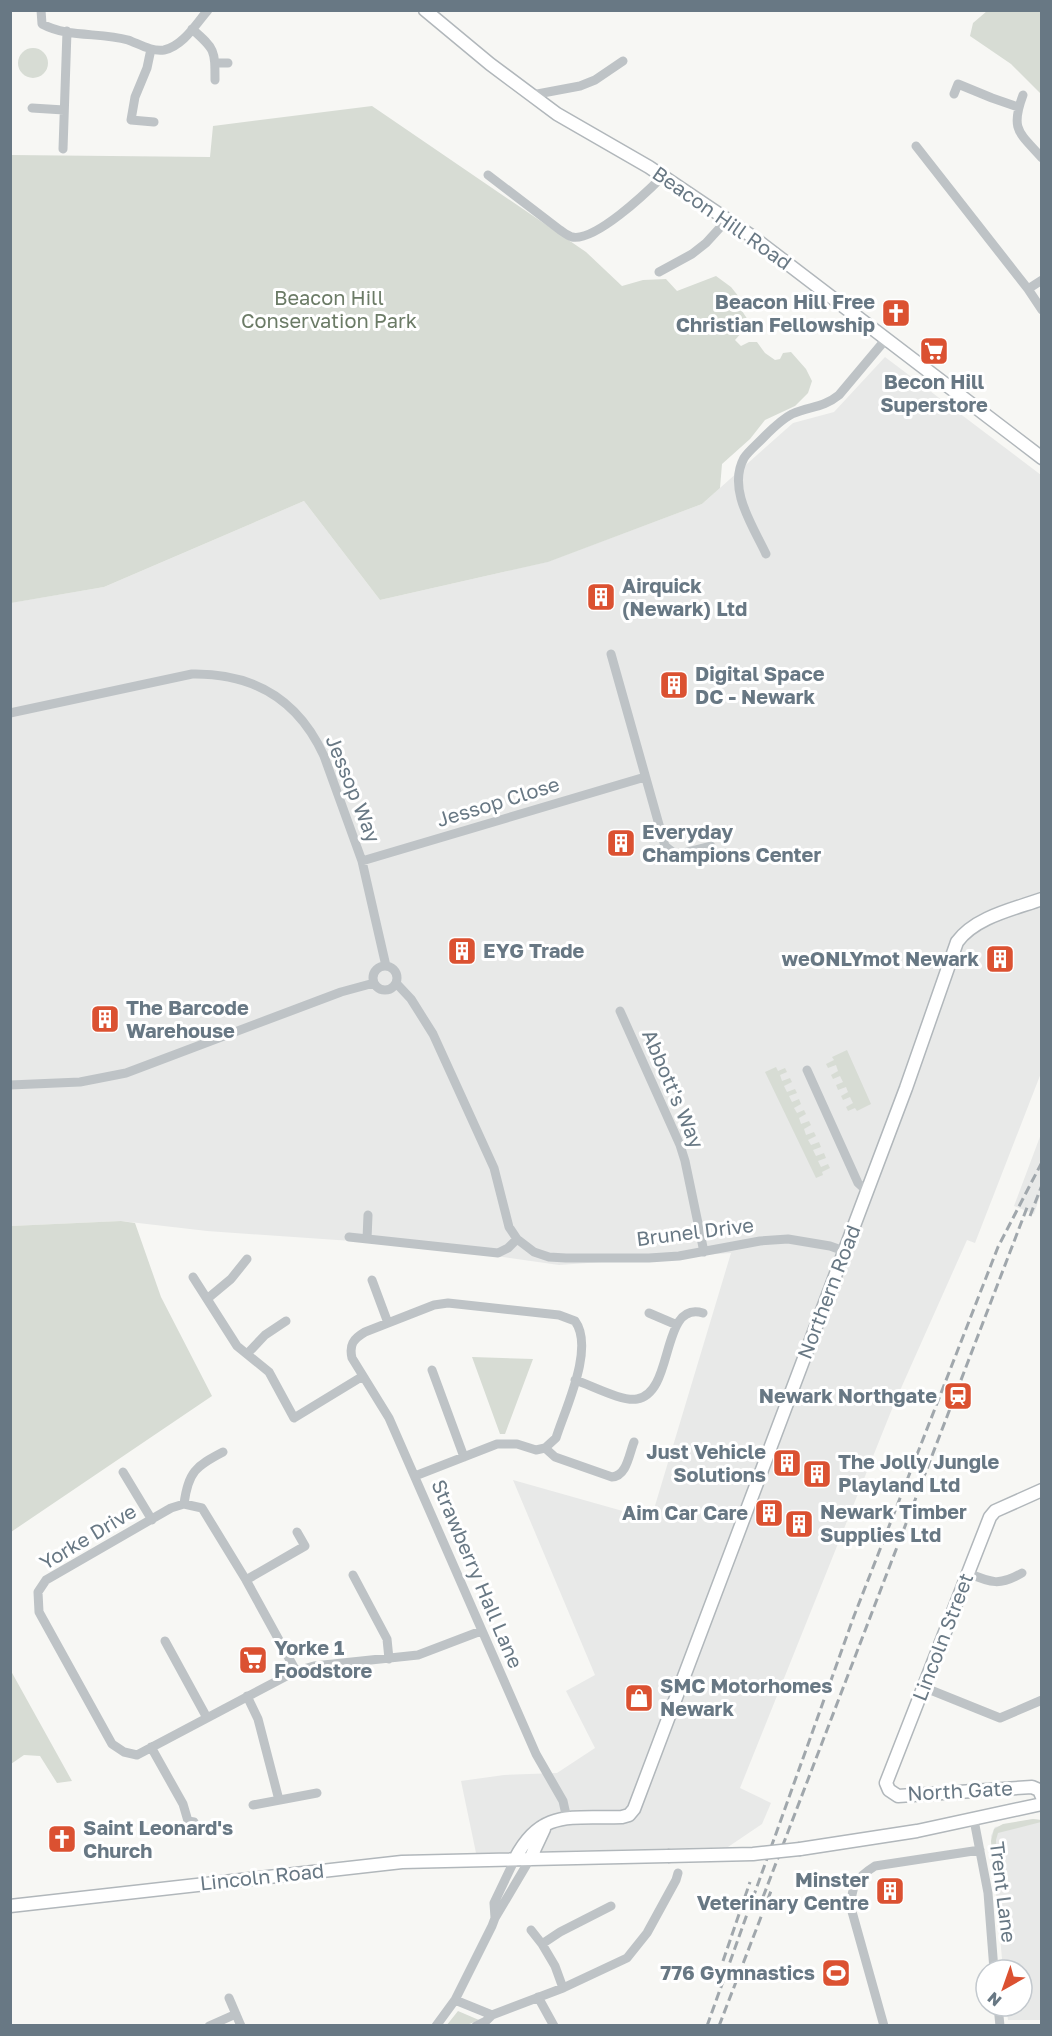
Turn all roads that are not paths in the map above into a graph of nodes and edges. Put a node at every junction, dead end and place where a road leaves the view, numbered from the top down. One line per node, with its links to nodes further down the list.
1 (41, 10): 5 (street)
2 (208, 10): 4 (street)
3 (425, 10): 12 (street, Beacon Hill Road)
4 (192, 29): 6 (street); 8 (street)
5 (67, 32): 6 (street); 16 (street)
6 (151, 49): 18 (street)
7 (624, 61): 12 (street)
8 (215, 63): 9 (street); 10 (street)
9 (228, 63)
10 (215, 80)
11 (954, 94): 14 (street)
12 (532, 95): 24 (street, Beacon Hill Road)
13 (1023, 95): 14 (street)
14 (1018, 107): 22 (street)
15 (32, 108): 16 (street)
16 (64, 110): 21 (street)
17 (121, 120): 18 (street)
18 (131, 120): 19 (street)
19 (154, 122)
20 (916, 146): 28 (street)
21 (63, 149)
22 (1041, 158)
23 (488, 176): 24 (street)
24 (662, 177): 25 (street, Beacon Hill Road)
25 (727, 220): 26 (street); 30 (street, Beacon Hill Road)
26 (659, 272)
27 (1041, 280): 28 (street)
28 (1028, 289): 29 (street)
29 (1041, 310)
30 (886, 339): 31 (street, Beacon Hill Road); 32 (street)
31 (1041, 458)
32 (766, 554)
33 (611, 654): 35 (street)
34 (10, 713): 37 (street, Jessop Way)
35 (645, 777): 36 (street); 37 (street, Jessop Close)
36 (711, 846)
37 (362, 861): 39 (street, Jessop Way)
38 (1041, 899): 45 (street, Northern Road)
39 (386, 966): 40 (street); 41 (street)
40 (374, 983): 41 (street); 44 (street)
41 (396, 983): 49 (street)
42 (620, 1011): 51 (street, Abbott's Way)
43 (807, 1070): 45 (street)
44 (10, 1085)
45 (867, 1191): 50 (street, Northern Road)
46 (368, 1215): 48 (street)
47 (349, 1238): 48 (street)
48 (367, 1239): 49 (street)
49 (517, 1239): 51 (street, Brunel Drive)
50 (844, 1251): 51 (street, Brunel Drive); 94 (street, Northern Road)
51 (704, 1252)
52 (247, 1259): 55 (street)
53 (193, 1277): 55 (street)
54 (372, 1280): 59 (street)
55 (207, 1299): 61 (street)
56 (649, 1313): 60 (street)
57 (703, 1313): 60 (street)
58 (286, 1321): 61 (street)
59 (388, 1323): 63 (street, Strawberry Hall Lane); 64 (street)
60 (677, 1325): 64 (street)
61 (247, 1354): 63 (street)
62 (432, 1370): 68 (street)
63 (363, 1376): 70 (street, Strawberry Hall Lane)
64 (576, 1380): 66 (street)
65 (634, 1442): 66 (street)
66 (545, 1448): 68 (street)
67 (223, 1452): 72 (street)
68 (464, 1457): 70 (street)
69 (123, 1472): 73 (street)
70 (415, 1476): 79 (street, Strawberry Hall Lane)
71 (1041, 1490): 75 (street, Lincoln Street)
72 (184, 1504): 73 (street, Yorke Drive); 78 (street)
73 (152, 1520): 87 (street, Yorke Drive)
74 (297, 1532): 78 (street)
75 (968, 1573): 76 (street); 83 (street, Lincoln Street)
76 (1022, 1573)
77 (353, 1575): 81 (street)
78 (246, 1580): 82 (street)
79 (481, 1631): 81 (street, Yorke Drive); 94 (street, Strawberry Hall Lane)
80 (165, 1641): 86 (street)
81 (389, 1659): 82 (street, Yorke Drive)
82 (296, 1671): 84 (street, Yorke Drive)
83 (923, 1687): 85 (street); 88 (street, Lincoln Street)
84 (247, 1696): 86 (street, Yorke Drive); 91 (street)
85 (1041, 1700)
86 (206, 1716): 87 (street, Yorke Drive)
87 (151, 1747): 96 (street)
88 (886, 1783): 89 (street, North Gate)
89 (1041, 1792)
90 (318, 1793): 91 (street)
91 (279, 1800): 93 (street)
92 (1041, 1804): 95 (street, Lincoln Road)
93 (253, 1805)
94 (567, 1819): 97 (street, Northern Road)
95 (974, 1820): 98 (street, Trent Lane); 100 (street, Lincoln Road, bridge)
96 (194, 1822)
97 (543, 1826): 99 (street, Northern Road); 100 (street)
98 (980, 1850): 107 (street, Trent Lane); 119 (street)
99 (514, 1859): 100 (street, Lincoln Road); 102 (street, Lincoln Road); 104 (street)
100 (530, 1859): 104 (street)
101 (678, 1873): 108 (street)
102 (10, 1906)
103 (611, 1906): 106 (street)
104 (495, 1918): 111 (street)
105 (531, 1930): 106 (street)
106 (542, 1944): 108 (street)
107 (993, 1958)
108 (562, 1988): 109 (street)
109 (538, 1997): 113 (street); 118 (street)
110 (229, 1998): 112 (street)
111 (454, 2000): 113 (street); 116 (street)
112 (236, 2014): 114 (street); 115 (street)
113 (492, 2015): 117 (street)
114 (209, 2025)
115 (240, 2025)
116 (436, 2025)
117 (476, 2025)
118 (554, 2025)
119 (884, 2025)

